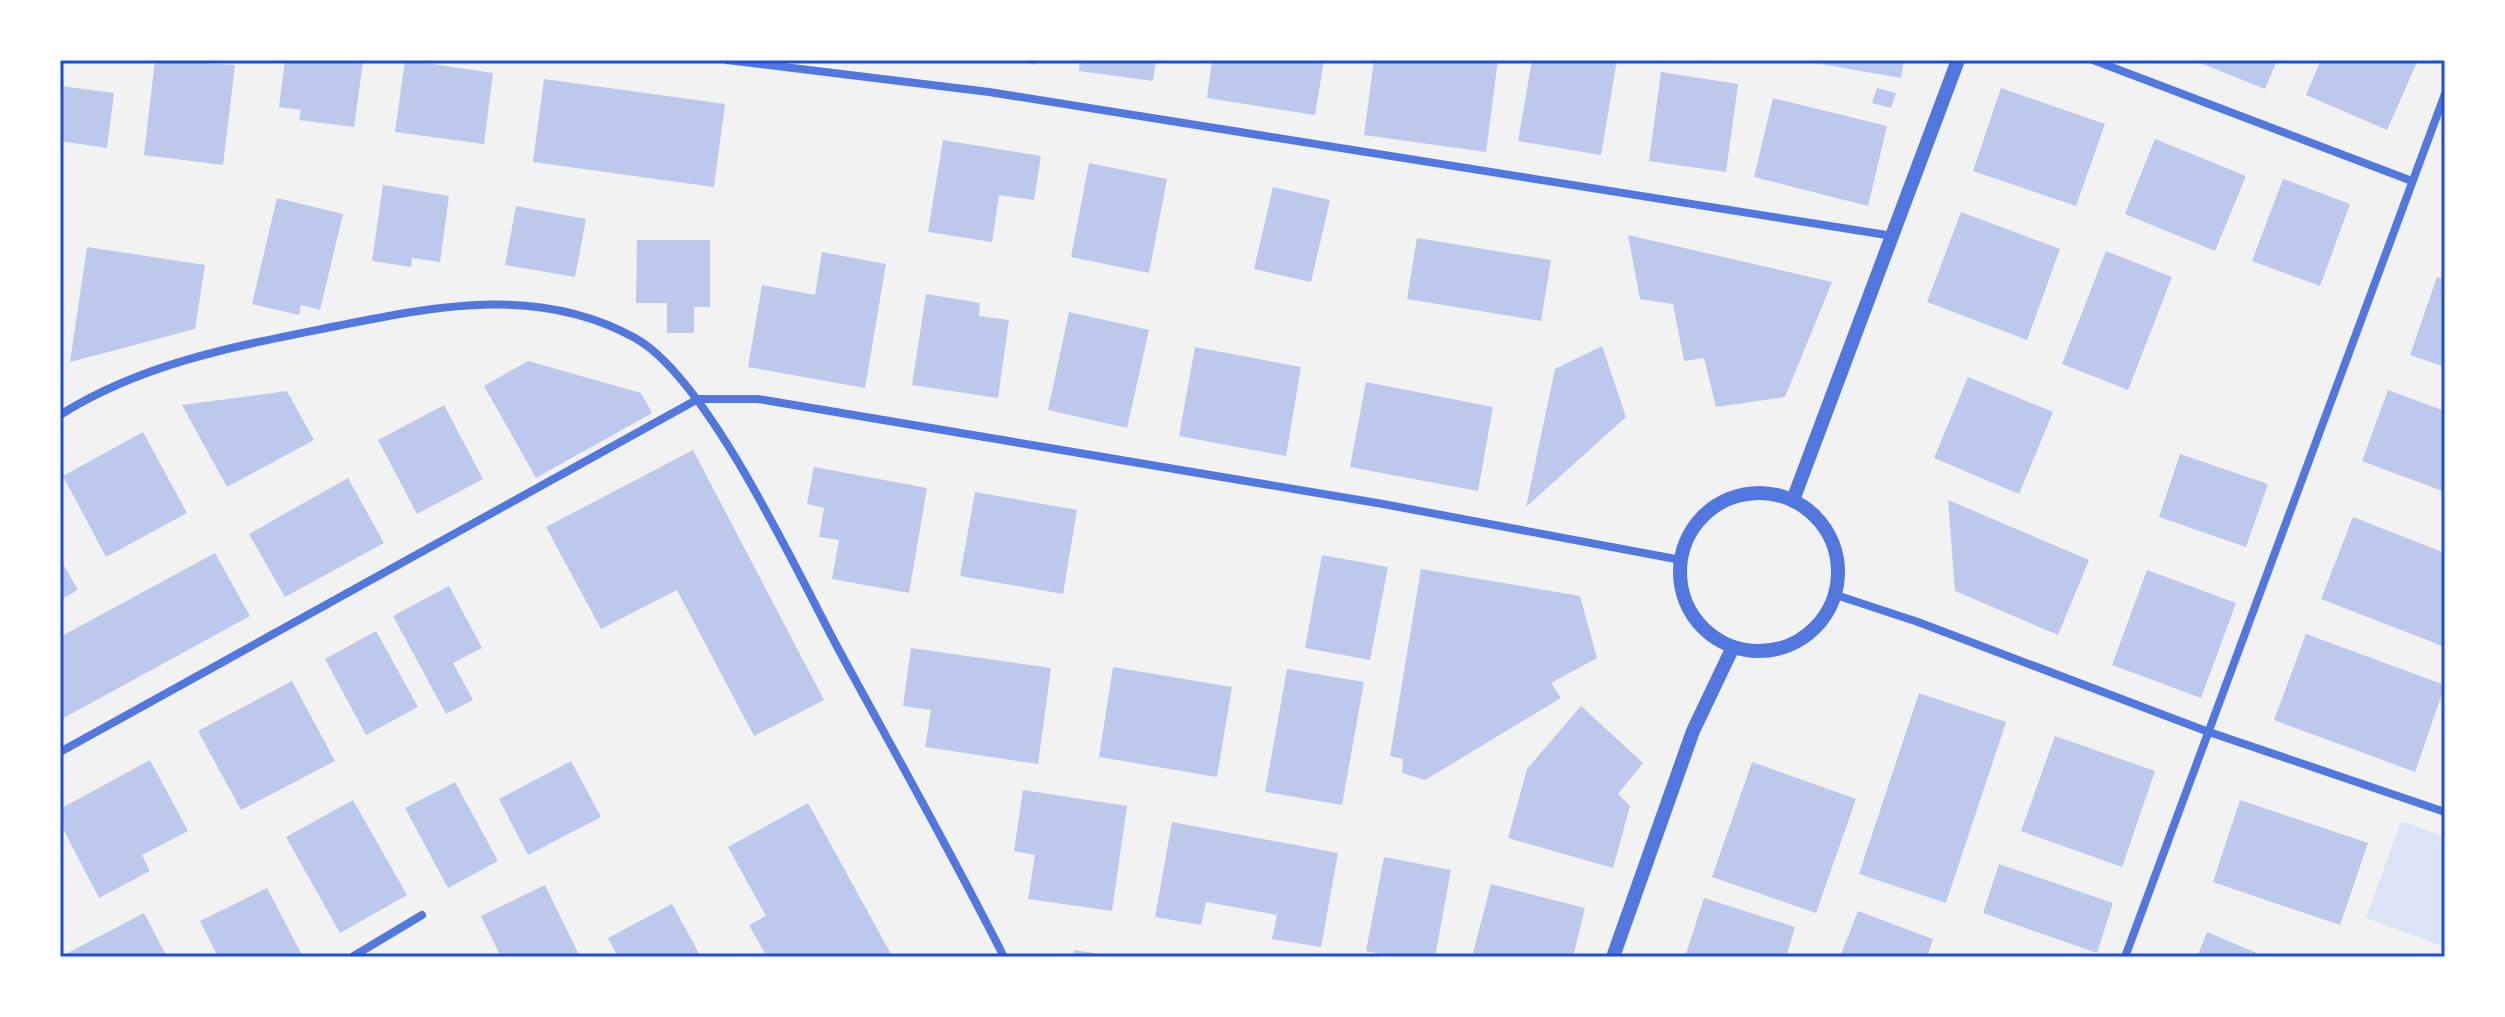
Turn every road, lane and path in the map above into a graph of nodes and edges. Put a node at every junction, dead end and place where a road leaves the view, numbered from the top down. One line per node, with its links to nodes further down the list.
1 (727, 60): 6 (street)
2 (1958, 60): 6 (street)
3 (2093, 60): 5 (street)
4 (2445, 94): 5 (street)
5 (2412, 181): 13 (street)
6 (1894, 236): 9 (street)
7 (698, 399): 8 (street); 10 (street); 14 (street); 18 (street)
8 (60, 415)
9 (1793, 500): 10 (street); 11 (street)
10 (1681, 560): 12 (street)
11 (1836, 595): 12 (street); 13 (street)
12 (1733, 647): 19 (street)
13 (2206, 731): 15 (street); 20 (street)
14 (60, 752)
15 (2445, 812)
16 (422, 915): 17 (street)
17 (352, 957)
18 (1004, 957)
19 (1613, 957)
20 (2125, 957)

